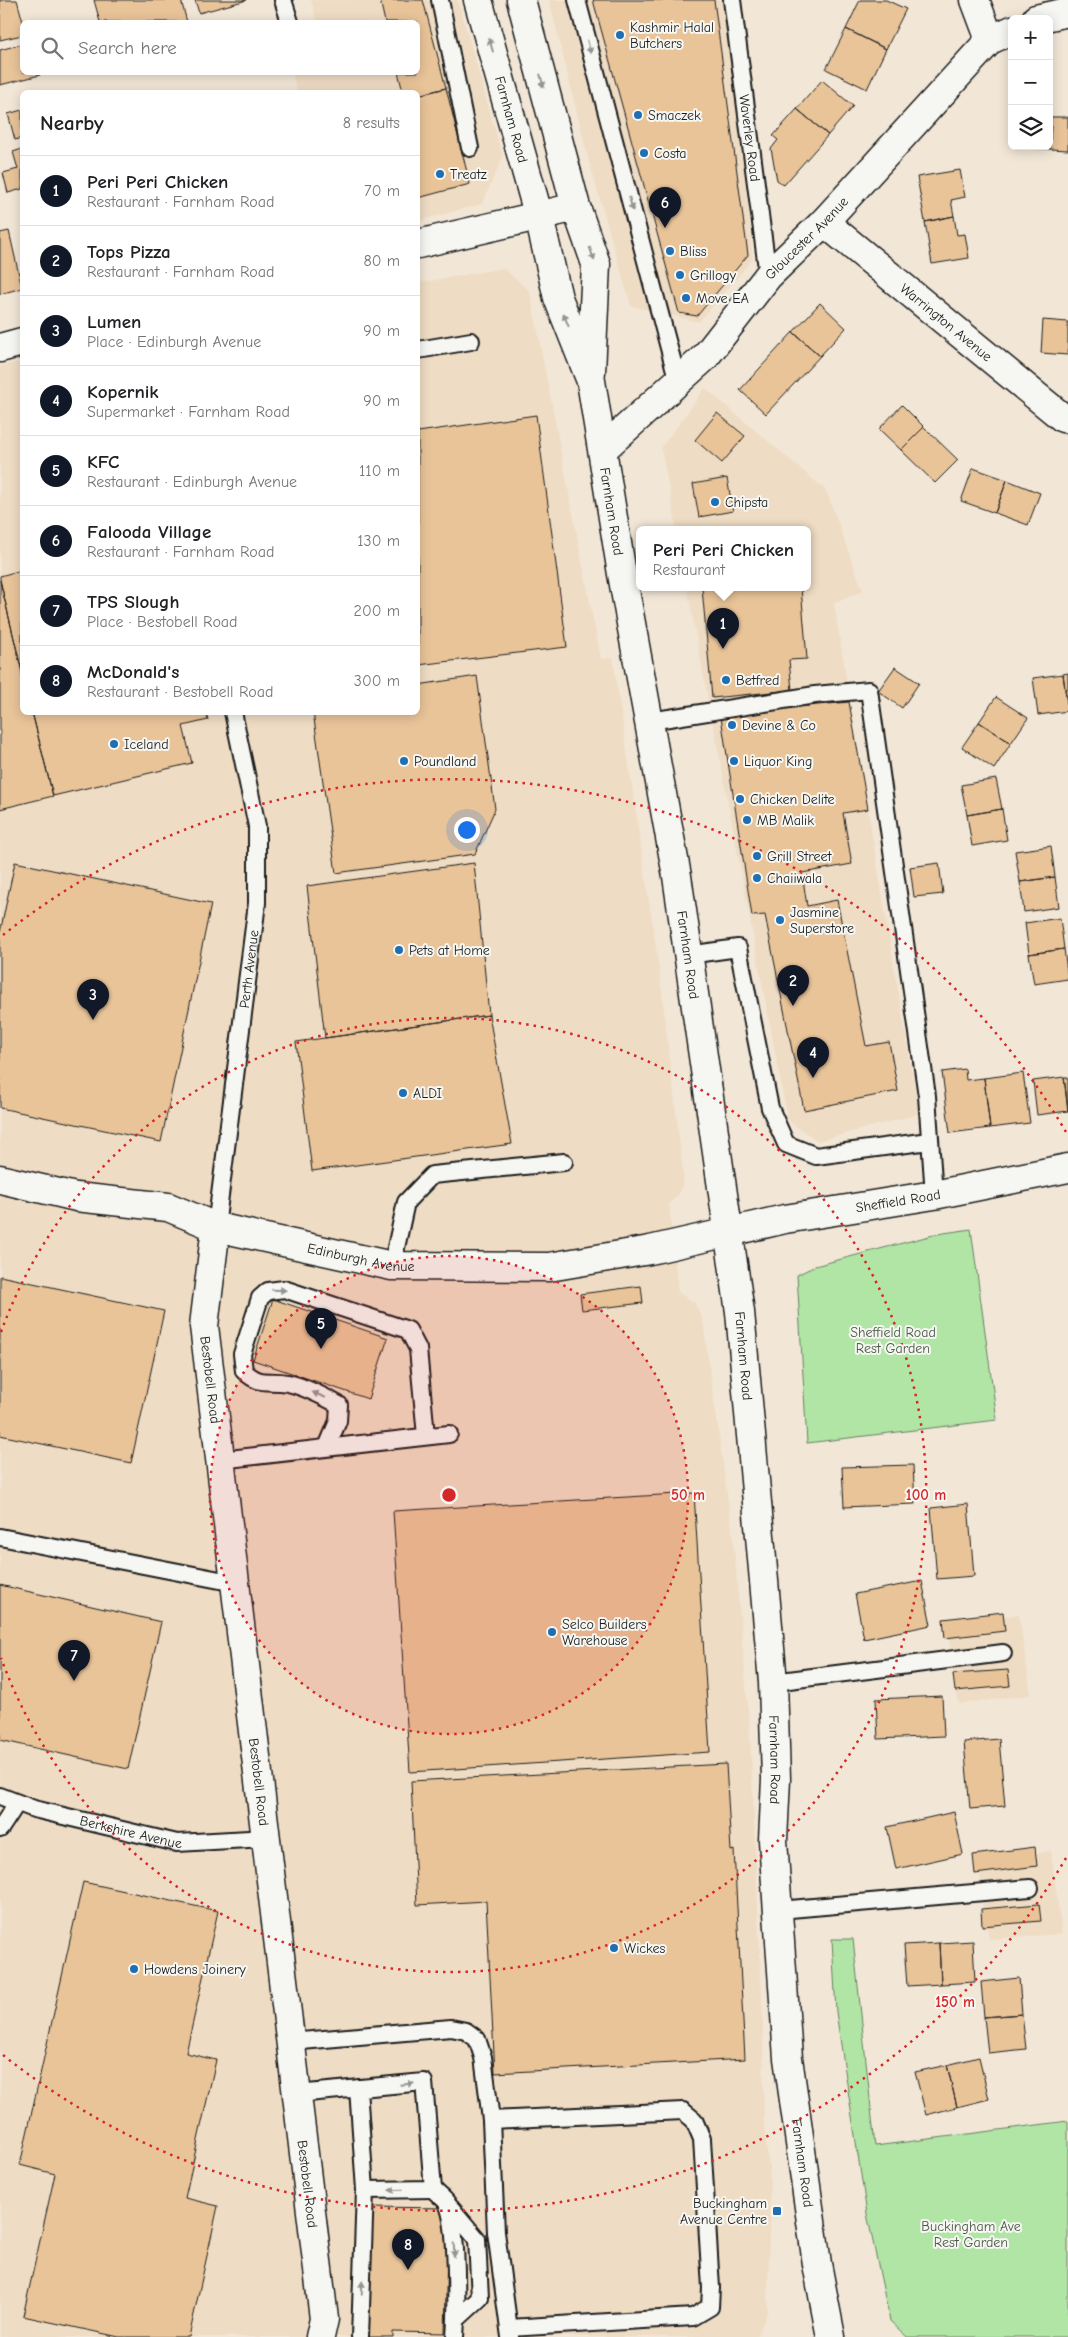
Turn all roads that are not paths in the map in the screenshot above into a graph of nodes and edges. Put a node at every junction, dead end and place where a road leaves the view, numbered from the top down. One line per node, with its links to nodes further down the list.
1 (284, 0): 10 (lane)
2 (440, 0): 12 (lane)
3 (478, 0): 14 (street, Farnham Road, one-way to 3)
4 (521, 0): 13 (street, Farnham Road, one-way to 13)
5 (577, 0): 23 (lane, one-way to 23)
6 (732, 0): 17 (lane, Waverley Road)
7 (975, 0): 11 (street)
8 (1068, 12): 9 (street)
9 (1053, 15)
10 (289, 20)
11 (1001, 35): 15 (street, Gloucester Avenue)
12 (470, 148)
13 (576, 207): 14 (street); 22 (street, Farnham Road, one-way to 22)
14 (539, 217): 16 (street); 22 (street, Farnham Road, one-way to 14)
15 (824, 222): 17 (street, Gloucester Avenue); 24 (street, Warrington Avenue)
16 (420, 244)
17 (768, 276): 23 (street, Gloucester Avenue)
18 (471, 341): 21 (lane)
19 (20, 343): 20 (street)
20 (0, 348)
21 (420, 350)
22 (591, 381): 25 (street, Farnham Road)
23 (678, 382): 25 (street, Gloucester Avenue)
24 (1068, 419)
25 (602, 449): 27 (street, Farnham Road)
26 (234, 715): 34 (lane, Perth Avenue)
27 (650, 721): 28 (street, Farnham Road); 29 (lane)
28 (688, 955): 29 (lane); 35 (street, Farnham Road)
29 (929, 1141): 33 (lane)
30 (564, 1162): 36 (lane)
31 (1068, 1168): 33 (street, Sheffield Road)
32 (0, 1179): 34 (street, Edinburgh Avenue)
33 (934, 1195): 35 (street, Sheffield Road)
34 (216, 1227): 36 (street, Edinburgh Avenue); 40 (street, Bestobell Road)
35 (728, 1232): 36 (street, Edinburgh Avenue); 44 (street, Farnham Road)
36 (392, 1266)
37 (449, 1434): 38 (lane)
38 (426, 1436): 39 (lane); 39 (lane, one-way to 38)
39 (327, 1447): 40 (lane)
40 (220, 1460): 42 (street, Bestobell Road)
41 (0, 1537): 42 (lane)
42 (235, 1583): 48 (street, Bestobell Road)
43 (1003, 1652): 44 (lane)
44 (773, 1682): 50 (street, Farnham Road)
45 (0, 1796): 46 (lane, Berkshire Avenue)
46 (17, 1803): 47 (lane); 48 (lane, Berkshire Avenue)
47 (0, 1829)
48 (266, 1838): 51 (street, Bestobell Road)
49 (1030, 1888): 50 (lane)
50 (779, 1910): 63 (street, Farnham Road)
51 (290, 2042): 53 (street, Bestobell Road); 54 (lane)
52 (358, 2088): 53 (lane); 55 (lane); 56 (lane, one-way to 56)
53 (297, 2094): 60 (street, Bestobell Road)
54 (491, 2120): 59 (lane); 59 (lane)
55 (365, 2190): 56 (lane, one-way to 55); 61 (lane, one-way to 55)
56 (433, 2190): 57 (lane)
57 (446, 2203): 58 (lane, one-way to 58); 58 (lane)
58 (456, 2320): 62 (lane)
59 (510, 2333)
60 (320, 2337)
61 (360, 2337)
62 (455, 2337)
63 (831, 2337)

